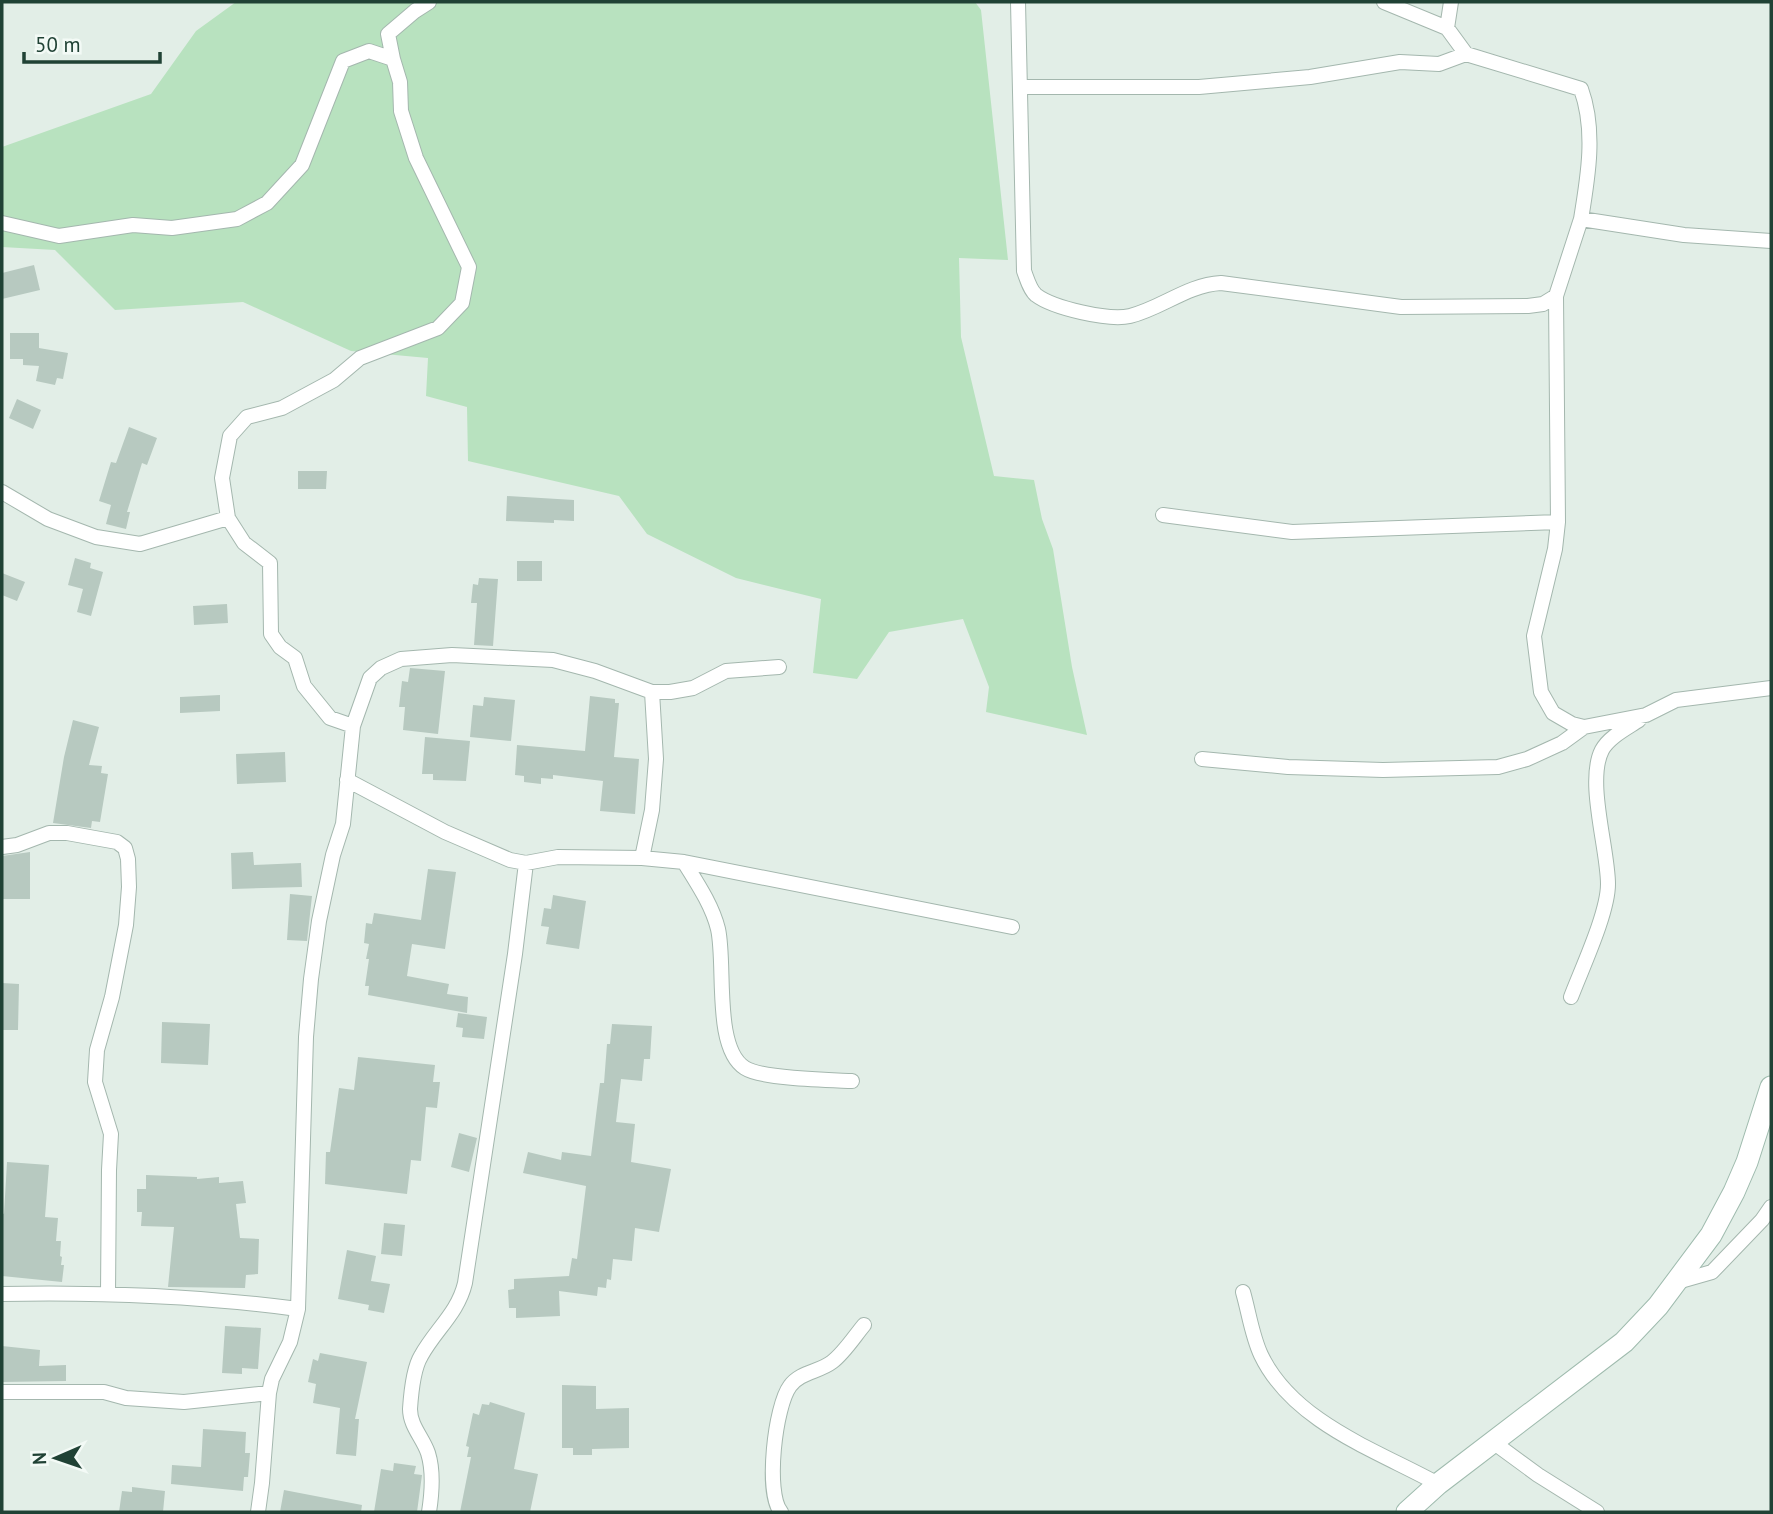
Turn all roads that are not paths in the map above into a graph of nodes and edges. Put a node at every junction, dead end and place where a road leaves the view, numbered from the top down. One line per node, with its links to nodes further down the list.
1 (429, 2): 7 (street)
2 (1018, 2): 8 (street)
3 (1384, 2): 5 (street)
4 (1451, 2): 5 (street)
5 (1447, 28): 6 (street)
6 (1466, 54): 8 (street); 9 (street)
7 (393, 60): 10 (street); 15 (street)
8 (1020, 87): 12 (street)
9 (1581, 219): 11 (street); 12 (street)
10 (2, 223)
11 (1771, 241)
12 (1556, 296): 16 (street)
13 (2, 492): 15 (street)
14 (1163, 515): 16 (street)
15 (228, 518): 21 (street)
16 (1558, 522): 22 (street)
17 (779, 667): 19 (street)
18 (1771, 688): 20 (street)
19 (652, 692): 21 (street); 26 (street)
20 (1646, 715): 22 (street); 30 (street)
21 (353, 726): 24 (street)
22 (1584, 727): 23 (street)
23 (1202, 759)
24 (347, 780): 28 (street); 39 (street)
25 (2, 846): 38 (street)
26 (642, 858): 27 (street); 28 (street)
27 (684, 862): 29 (street); 31 (street)
28 (526, 863): 46 (street)
29 (1012, 927)
30 (1571, 997)
31 (852, 1082)
32 (1771, 1087): 35 (street)
33 (1771, 1207): 34 (street)
34 (1767, 1223): 35 (street)
35 (1675, 1283): 43 (street)
36 (1243, 1292): 44 (street)
37 (2, 1294): 38 (street)
38 (108, 1294): 39 (street)
39 (298, 1310): 42 (street)
40 (864, 1325): 47 (street)
41 (2, 1392): 42 (street)
42 (269, 1393): 45 (street)
43 (1493, 1442): 44 (street); 49 (street)
44 (1438, 1484): 48 (street)
45 (258, 1512)
46 (429, 1512)
47 (781, 1512)
48 (1407, 1512)
49 (1597, 1512)

